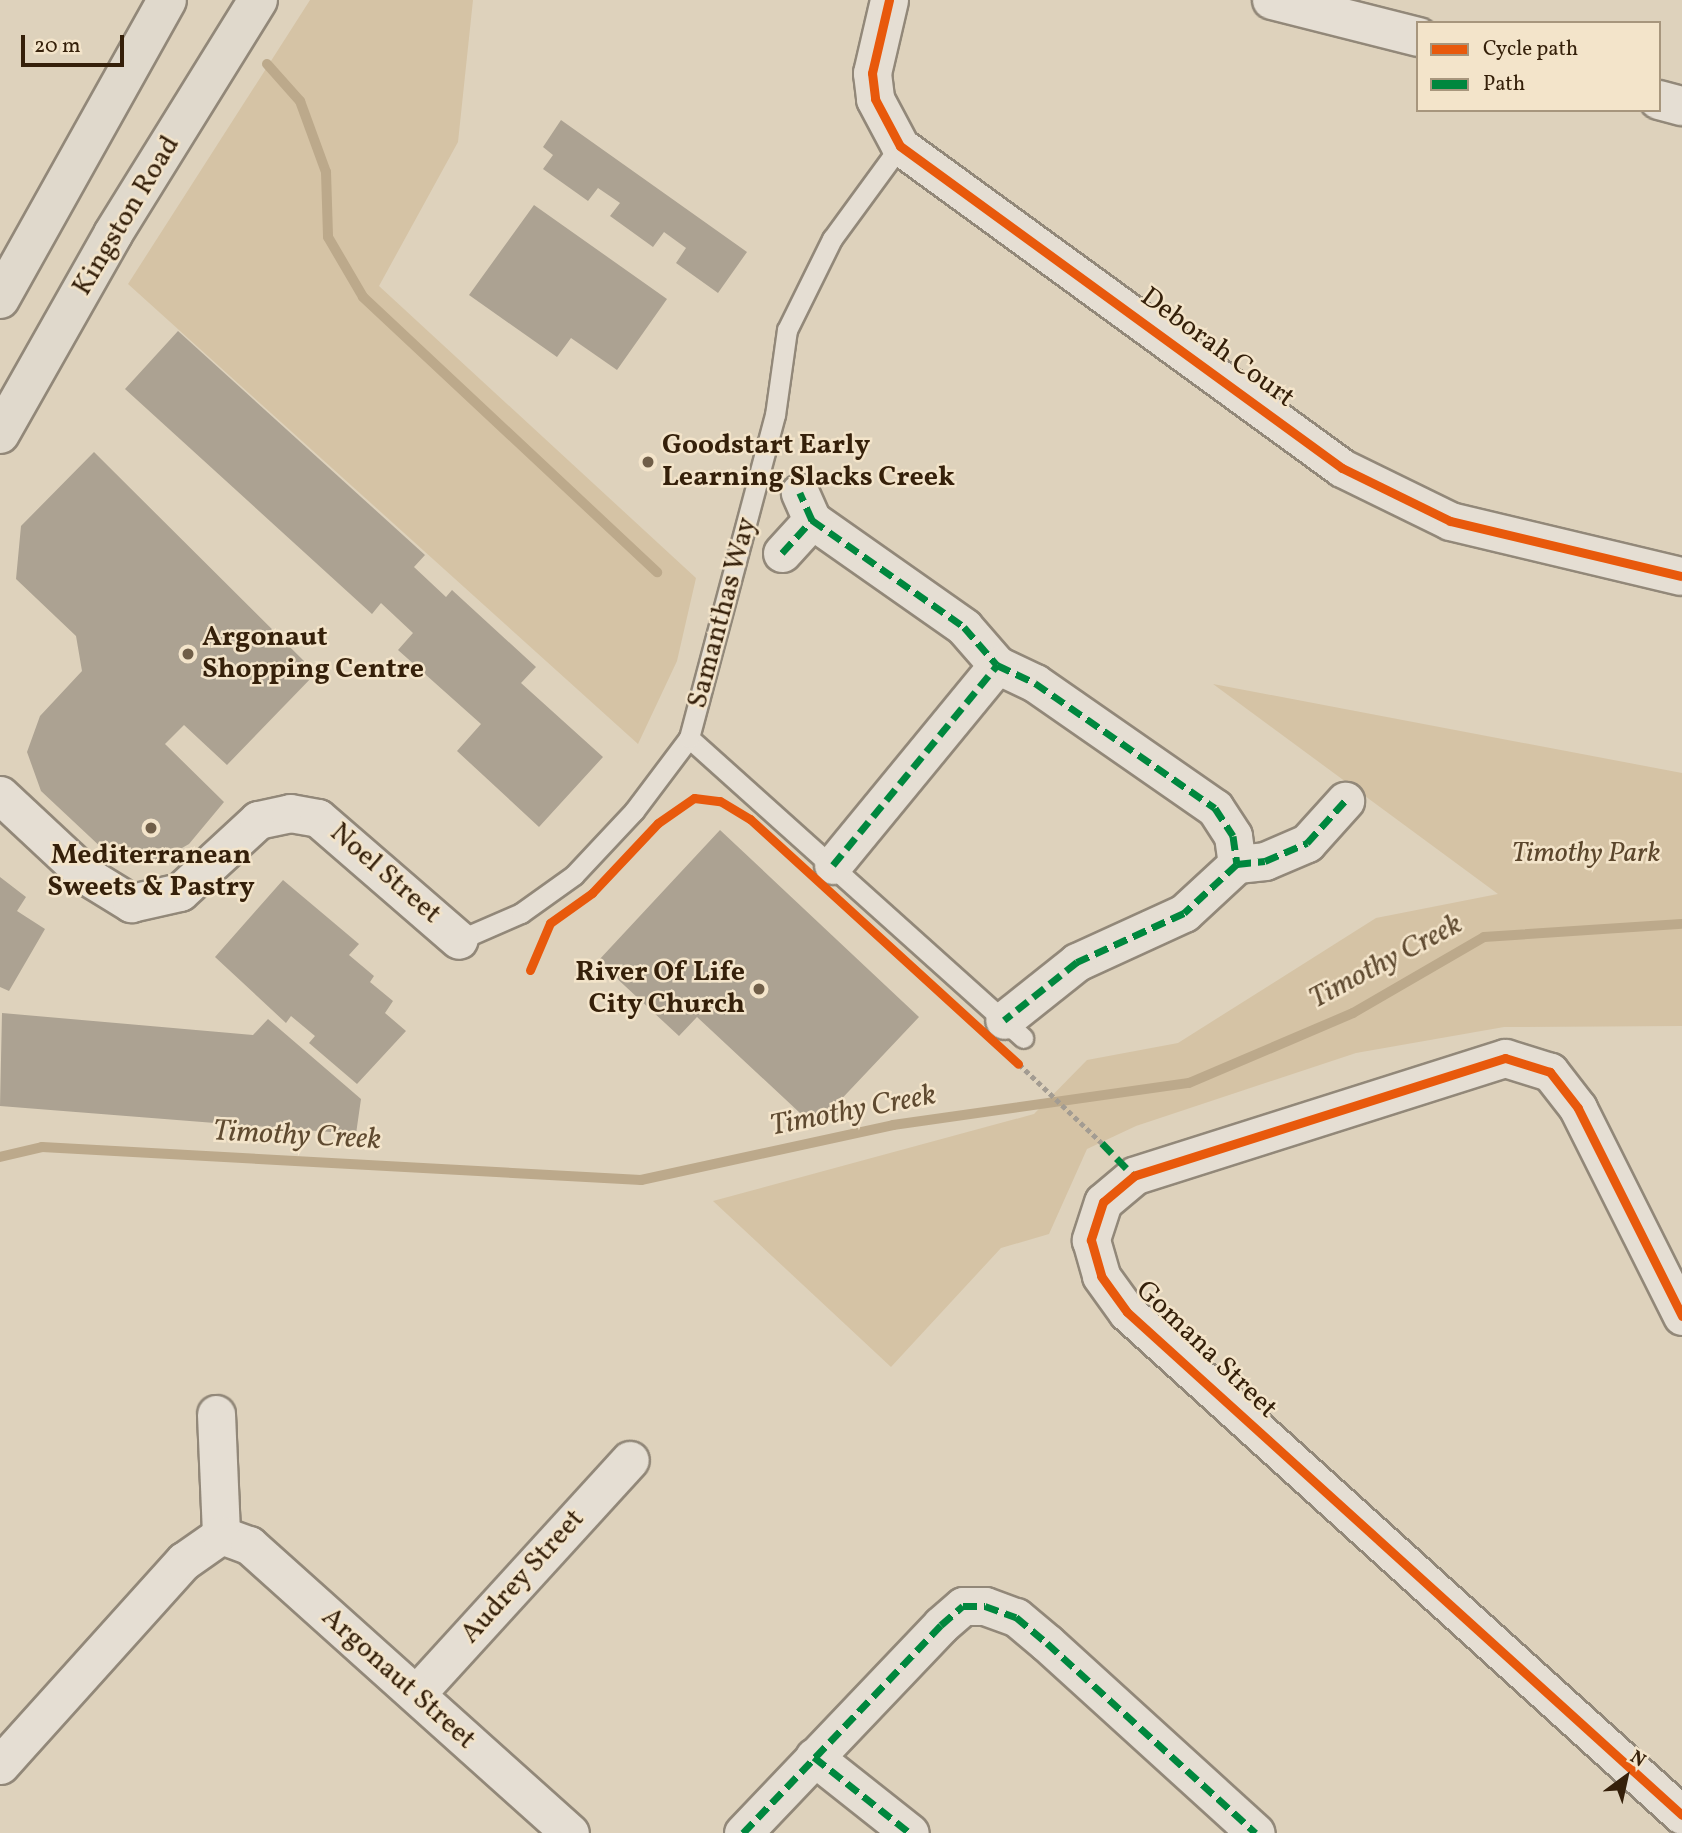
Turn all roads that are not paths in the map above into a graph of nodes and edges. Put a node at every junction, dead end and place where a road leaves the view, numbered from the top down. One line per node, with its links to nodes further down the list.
1 (167, 0): 10 (main road)
2 (258, 0): 11 (main road, Kingston Road)
3 (889, 0): 9 (street, Deborah Court)
4 (1272, 0): 5 (street)
5 (1351, 10): 6 (street)
6 (1416, 36)
7 (1661, 101): 8 (street)
8 (1682, 106)
9 (900, 146): 13 (street, Deborah Court); 15 (lane, Samanthas Way)
10 (0, 299)
11 (0, 434)
12 (782, 553): 14 (street)
13 (1681, 576)
14 (997, 665): 18 (street); 19 (street)
15 (689, 738): 19 (lane, Samanthas Way); 20 (lane, Samanthas Way)
16 (0, 795): 20 (street, Noel Street)
17 (1345, 800): 18 (street)
18 (1237, 864): 21 (street)
19 (833, 865): 21 (lane, Samanthas Way)
20 (460, 940)
21 (1014, 1029)
22 (1682, 1315): 29 (street, Gomana Street)
23 (216, 1414): 25 (street)
24 (630, 1460): 26 (street, Audrey Street)
25 (221, 1535): 26 (street, Argonaut Street); 28 (street)
26 (415, 1694): 30 (street, Argonaut Street)
27 (814, 1757): 31 (street); 32 (street); 33 (street)
28 (0, 1765)
29 (1682, 1815)
30 (570, 1833)
31 (743, 1833)
32 (910, 1833)
33 (1256, 1833)

